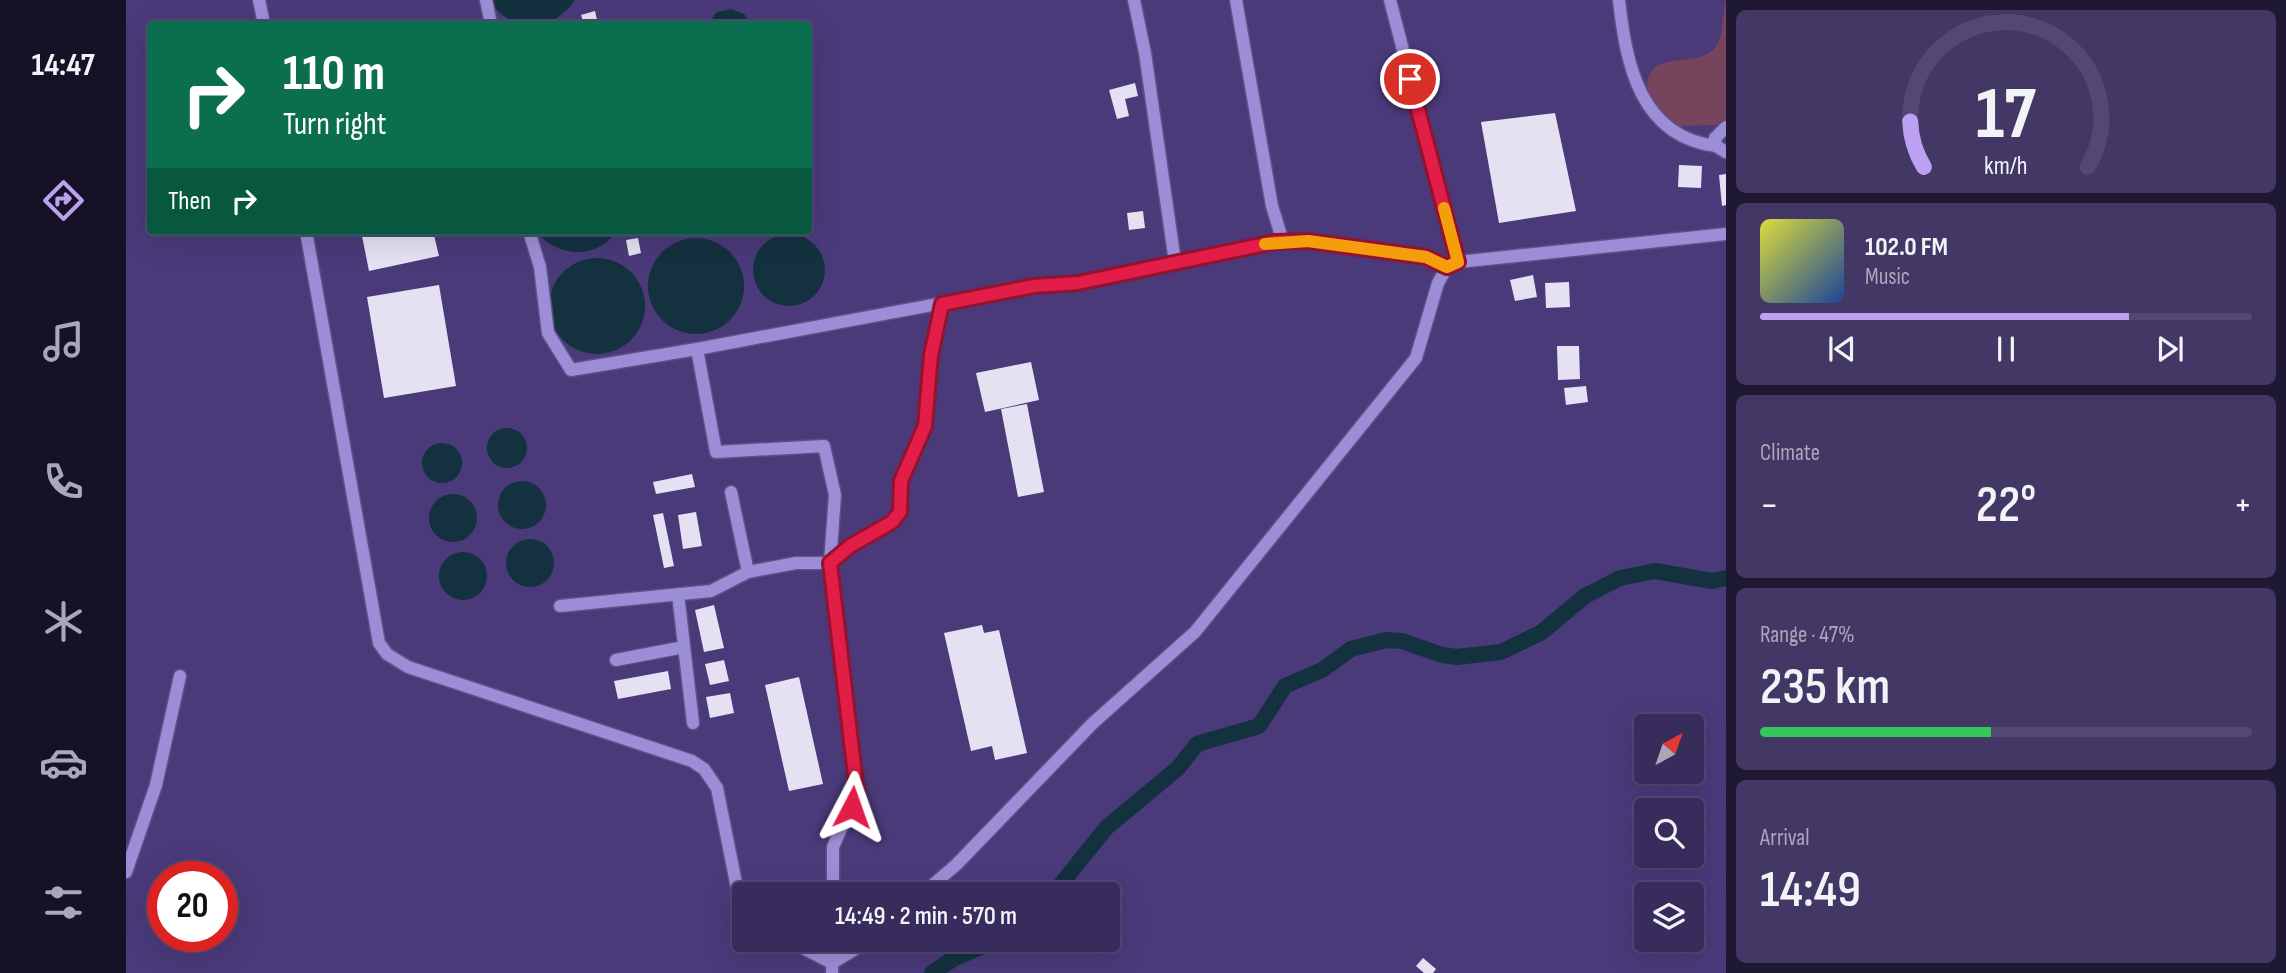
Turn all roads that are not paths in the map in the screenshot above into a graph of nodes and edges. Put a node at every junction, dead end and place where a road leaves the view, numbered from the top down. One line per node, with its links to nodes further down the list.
1 (259, 0): 7 (street)
2 (486, 0): 8 (street)
3 (1134, 0): 15 (street)
4 (1236, 0): 14 (street)
5 (1390, 0): 16 (street)
6 (1619, 0): 10 (street)
7 (263, 21)
8 (490, 21)
9 (1726, 127): 10 (street)
10 (1721, 149)
11 (1726, 234): 16 (street)
12 (307, 235): 29 (street)
13 (530, 235): 18 (street)
14 (1283, 242): 15 (street); 16 (street)
15 (1175, 262): 17 (street)
16 (1452, 265): 31 (street)
17 (942, 304): 18 (street); 20 (street)
18 (696, 349): 20 (street)
19 (732, 492): 21 (street)
20 (830, 563): 21 (street); 30 (street)
21 (748, 572): 22 (street)
22 (678, 594): 23 (street); 24 (street)
23 (560, 606)
24 (684, 647): 25 (street); 27 (street)
25 (617, 660)
26 (180, 676): 28 (street)
27 (693, 723)
28 (126, 872)
29 (736, 882)
30 (833, 882)
31 (936, 882)
32 (806, 952): 34 (street)
33 (854, 952): 34 (street)
34 (832, 968)

